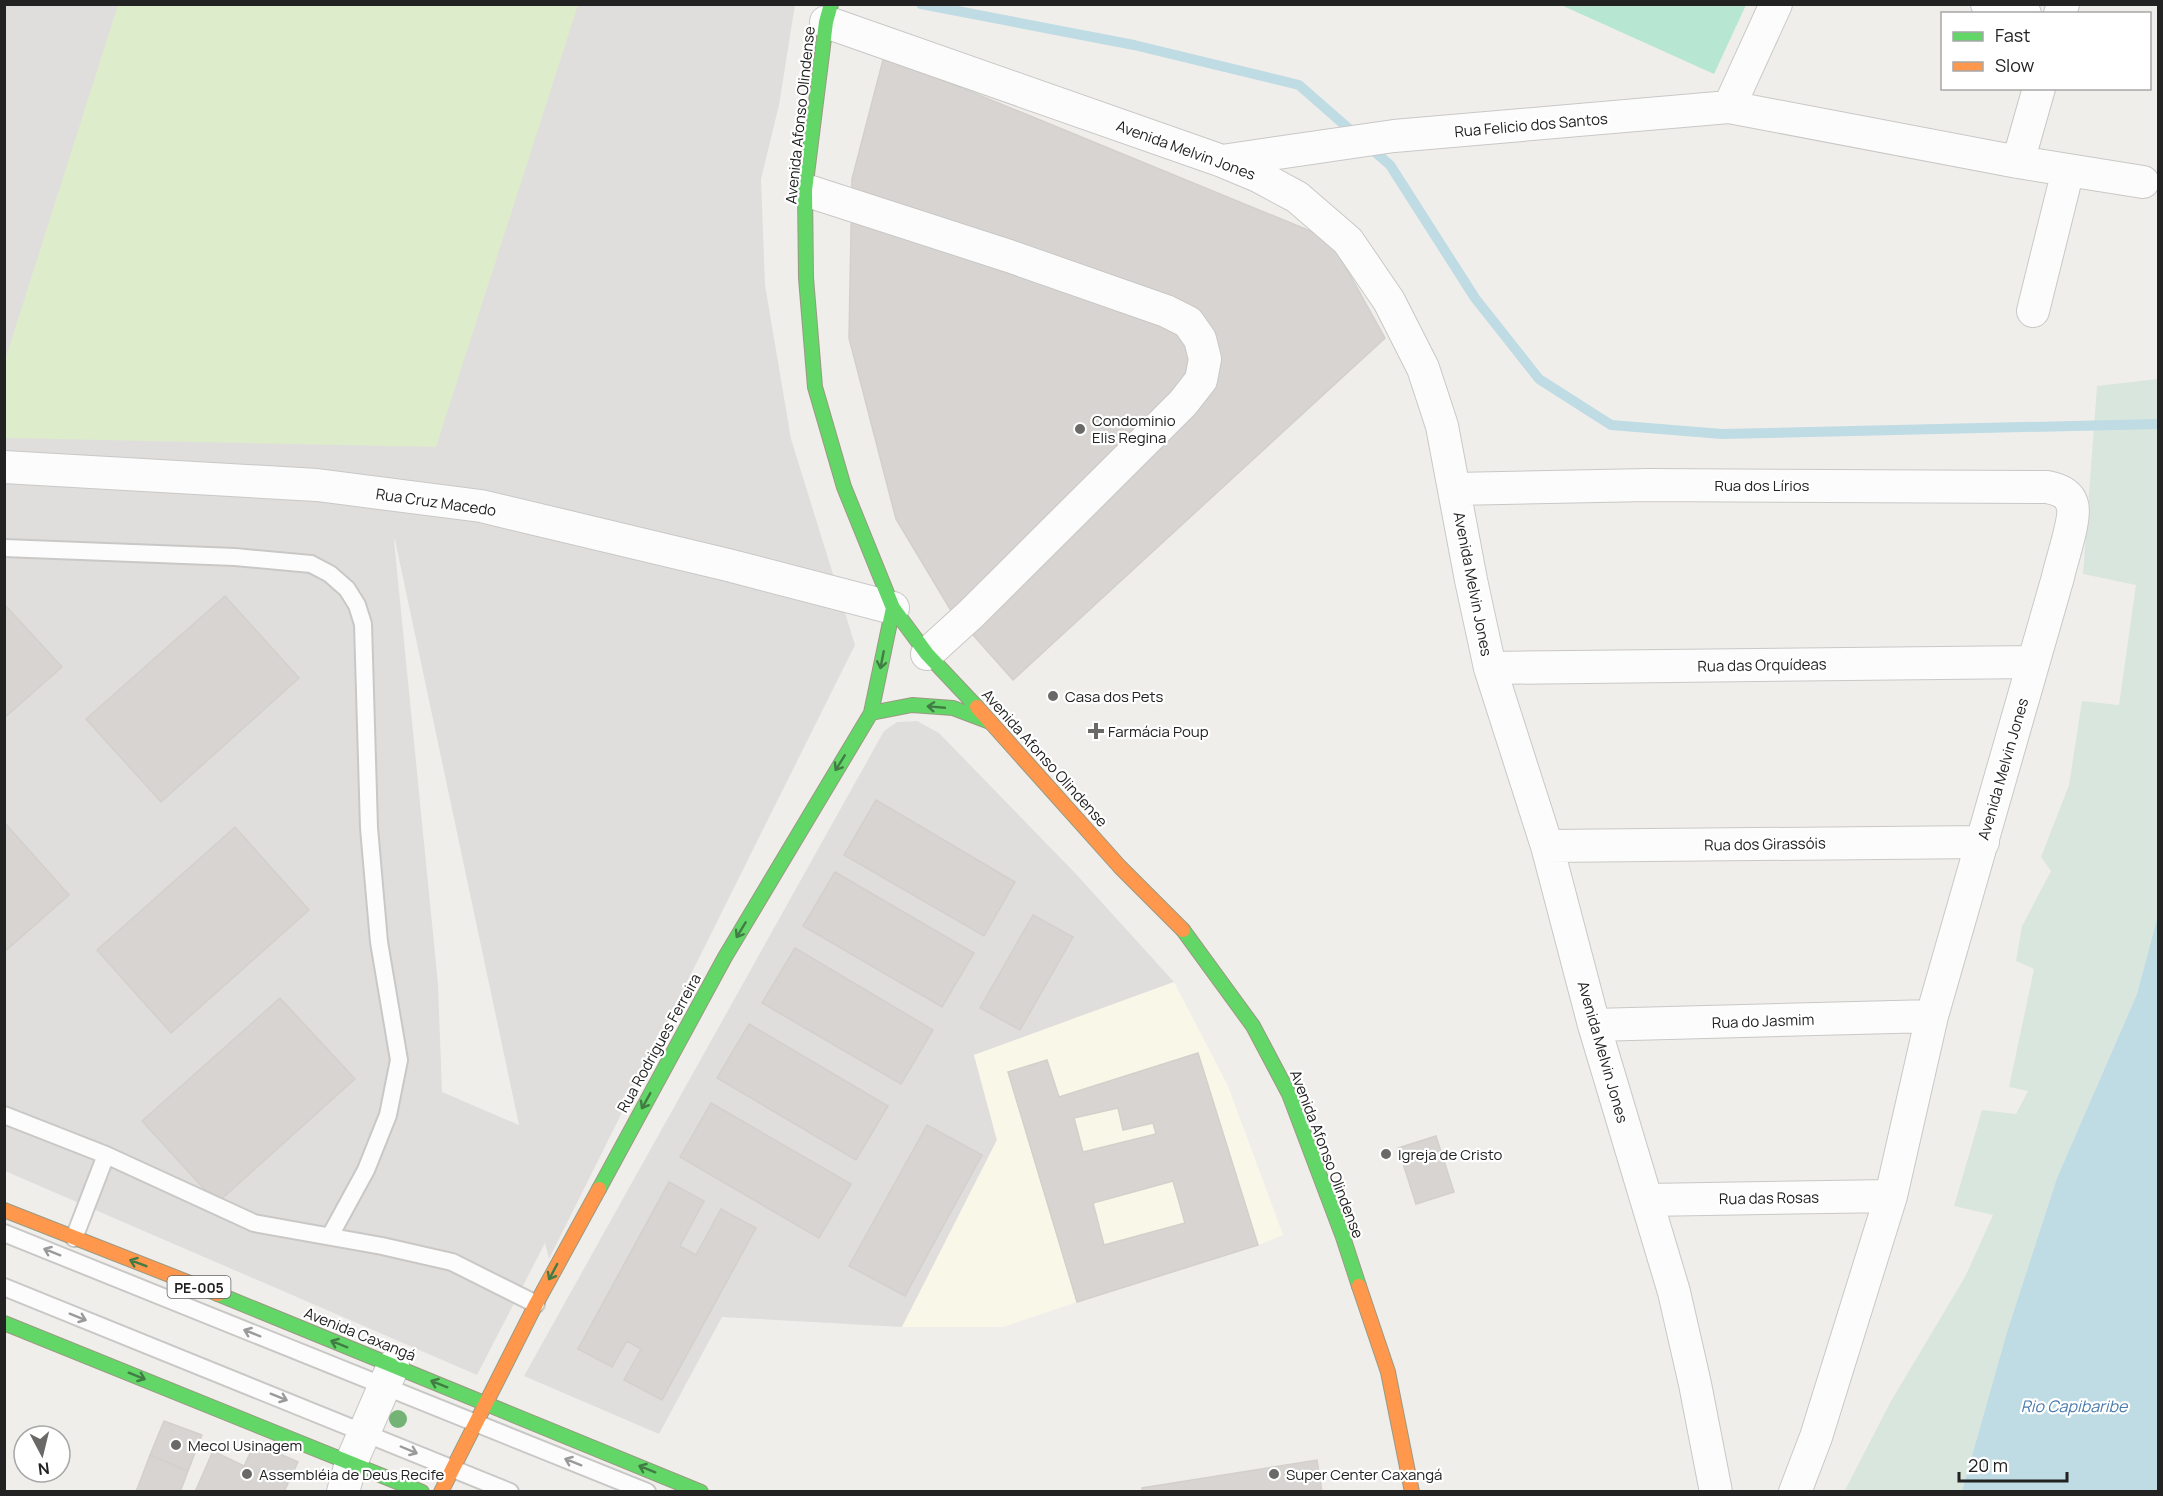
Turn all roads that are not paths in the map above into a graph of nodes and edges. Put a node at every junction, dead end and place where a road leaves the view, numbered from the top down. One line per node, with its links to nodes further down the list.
1 (1776, 4): 6 (street)
2 (1988, 4): 4 (street)
3 (829, 12): 7 (street, Avenida Melvin Jones); 11 (main road, Avenida Afonso Olindense)
4 (2018, 12)
5 (2038, 90): 8 (street)
6 (1729, 107): 7 (street, Rua Felicio dos Santos); 8 (street, Rua Felicio dos Santos)
7 (1222, 160): 14 (street, Avenida Melvin Jones)
8 (2018, 162): 9 (street)
9 (2068, 170): 10 (street); 12 (street)
10 (2143, 182)
11 (805, 190): 17 (main road, Avenida Afonso Olindense); 18 (street)
12 (2032, 310)
13 (4, 467): 17 (street, Rua Cruz Macedo)
14 (1454, 489): 15 (street, Rua dos Lírios); 20 (street, Avenida Melvin Jones)
15 (2067, 495): 19 (street, Avenida Melvin Jones)
16 (4, 548): 33 (lane)
17 (893, 608): 18 (main road, Avenida Afonso Olindense); 21 (main road, Rua Rodrigues Ferreira, one-way to 21)
18 (927, 654): 22 (main road, Avenida Afonso Olindense)
19 (2033, 662): 20 (street, Rua das Orquídeas); 23 (street, Avenida Melvin Jones)
20 (1490, 668): 24 (street, Avenida Melvin Jones)
21 (871, 713): 22 (main road, one-way to 21); 36 (main road, Rua Rodrigues Ferreira, one-way to 36)
22 (992, 722): 49 (main road, Avenida Afonso Olindense)
23 (1983, 842): 24 (street, Rua dos Girassóis); 25 (street, Avenida Melvin Jones)
24 (1547, 846): 26 (street, Avenida Melvin Jones)
25 (1932, 1016): 26 (street, Rua do Jasmim); 29 (street, Avenida Melvin Jones)
26 (1594, 1025): 30 (street, Avenida Melvin Jones)
27 (4, 1115): 28 (lane)
28 (106, 1155): 33 (lane); 34 (lane)
29 (1891, 1196): 30 (street, Rua das Rosas); 51 (street, Avenida Melvin Jones)
30 (1647, 1200): 50 (street, Avenida Melvin Jones)
31 (4, 1210): 34 (main road, Avenida Caxangá / PE-005)
32 (4, 1233): 38 (lane, one-way to 32)
33 (330, 1236): 36 (lane)
34 (74, 1238): 38 (main road, Avenida Caxangá / PE-005, one-way to 34)
35 (4, 1287): 41 (lane, one-way to 41)
36 (536, 1304): 39 (main road, Rua Rodrigues Ferreira)
37 (4, 1323): 43 (main road, one-way to 43)
38 (389, 1376): 39 (main road, Avenida Caxangá / PE-005, one-way to 38); 40 (lane); 41 (street)
39 (484, 1403): 40 (main road, Rua Rodrigues Ferreira); 48 (main road, Avenida Caxangá / PE-005, one-way to 39)
40 (475, 1422): 42 (main road, Rua Rodrigues Ferreira); 47 (lane, one-way to 40)
41 (365, 1431): 42 (lane, one-way to 42); 43 (street)
42 (452, 1468): 45 (main road, Rua Rodrigues Ferreira); 46 (lane)
43 (347, 1477): 44 (main road)
44 (422, 1491)
45 (441, 1491)
46 (510, 1491)
47 (646, 1491)
48 (701, 1491)
49 (1412, 1491)
50 (1716, 1491)
51 (1795, 1491)

